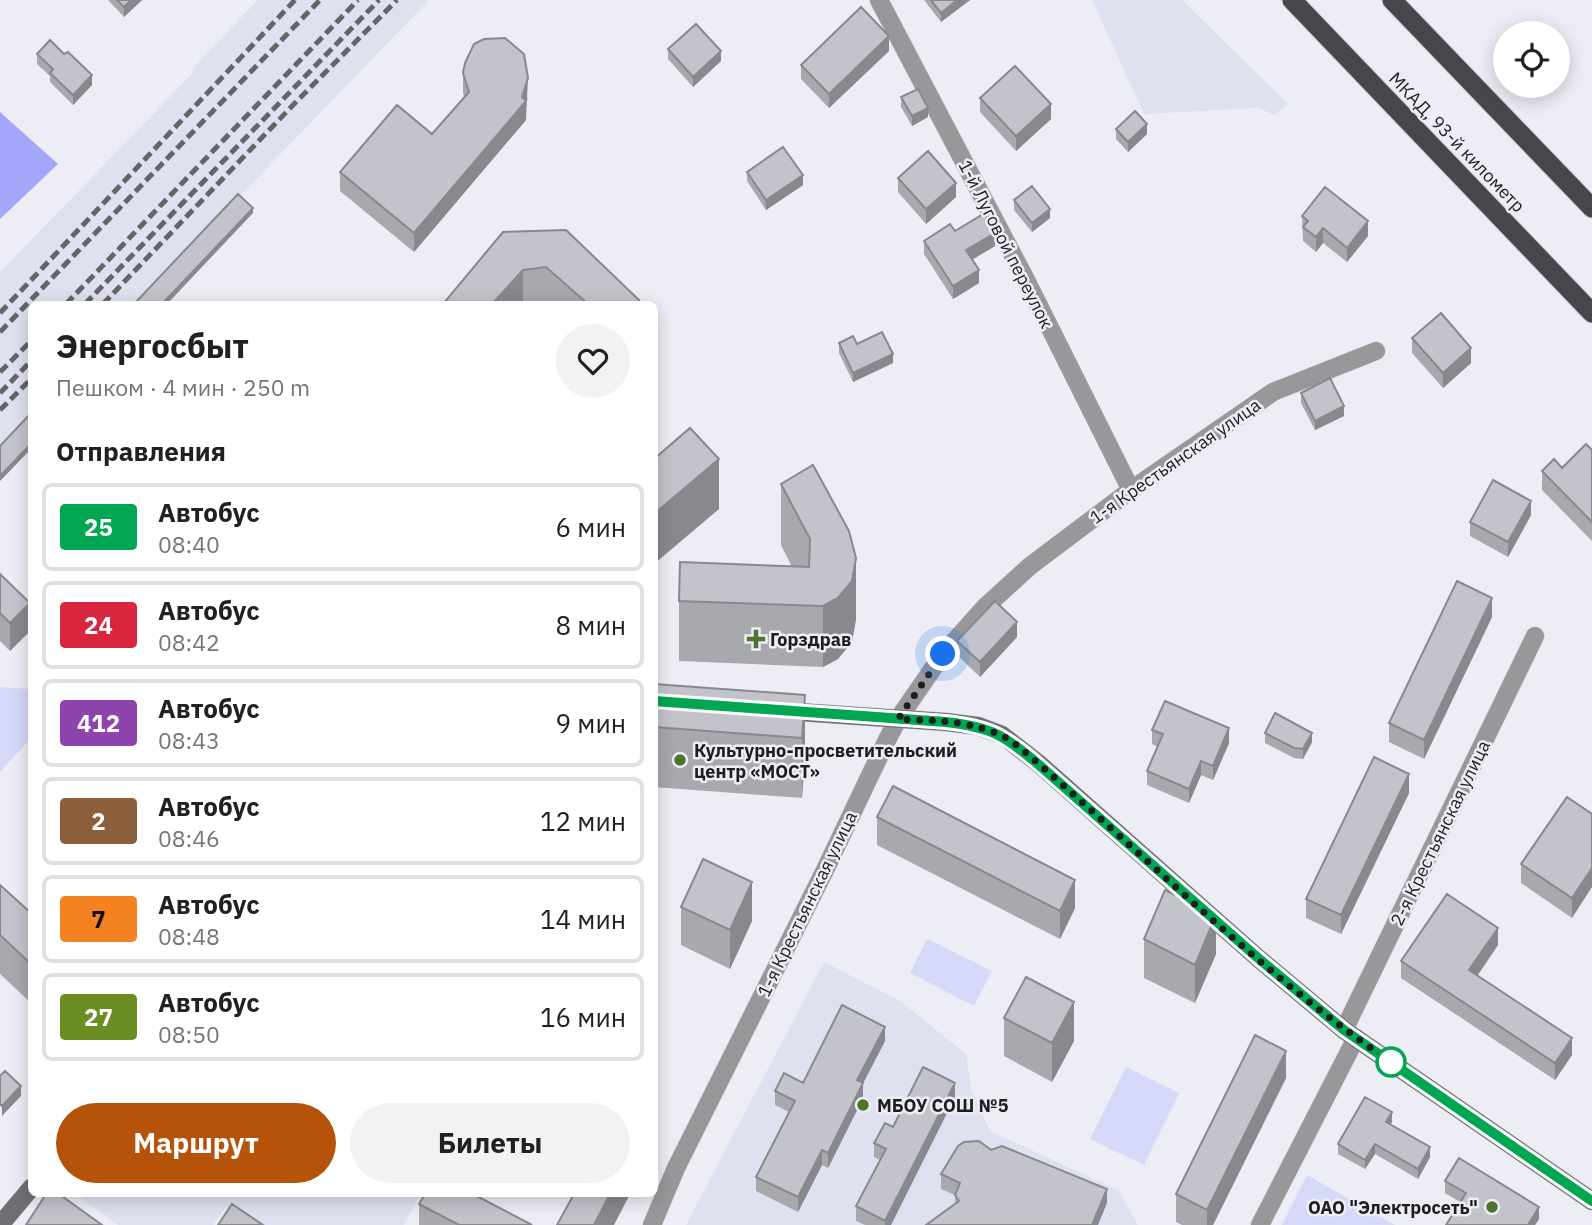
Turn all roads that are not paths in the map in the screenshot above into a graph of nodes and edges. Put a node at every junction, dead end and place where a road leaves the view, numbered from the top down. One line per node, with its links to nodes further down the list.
1 (879, 0): 7 (street, 1-й Луговой переулок)
2 (1292, 0): 5 (highway, МКАД, 93-й километр)
3 (1392, 0): 4 (highway)
4 (1592, 208)
5 (1592, 313)
6 (1376, 351): 7 (street, 1-я Крестьянская улица)
7 (1131, 491): 10 (street, 1-я Крестьянская улица)
8 (1535, 636): 11 (street, 2-я Крестьянская улица)
9 (769, 710): 10 (main road)
10 (898, 719): 11 (main road); 15 (street, 1-я Крестьянская улица)
11 (1350, 1034): 13 (main road); 16 (street, 2-я Крестьянская улица)
12 (28, 1192): 14 (main road)
13 (1592, 1201)
14 (0, 1225)
15 (652, 1225)
16 (1260, 1225)

